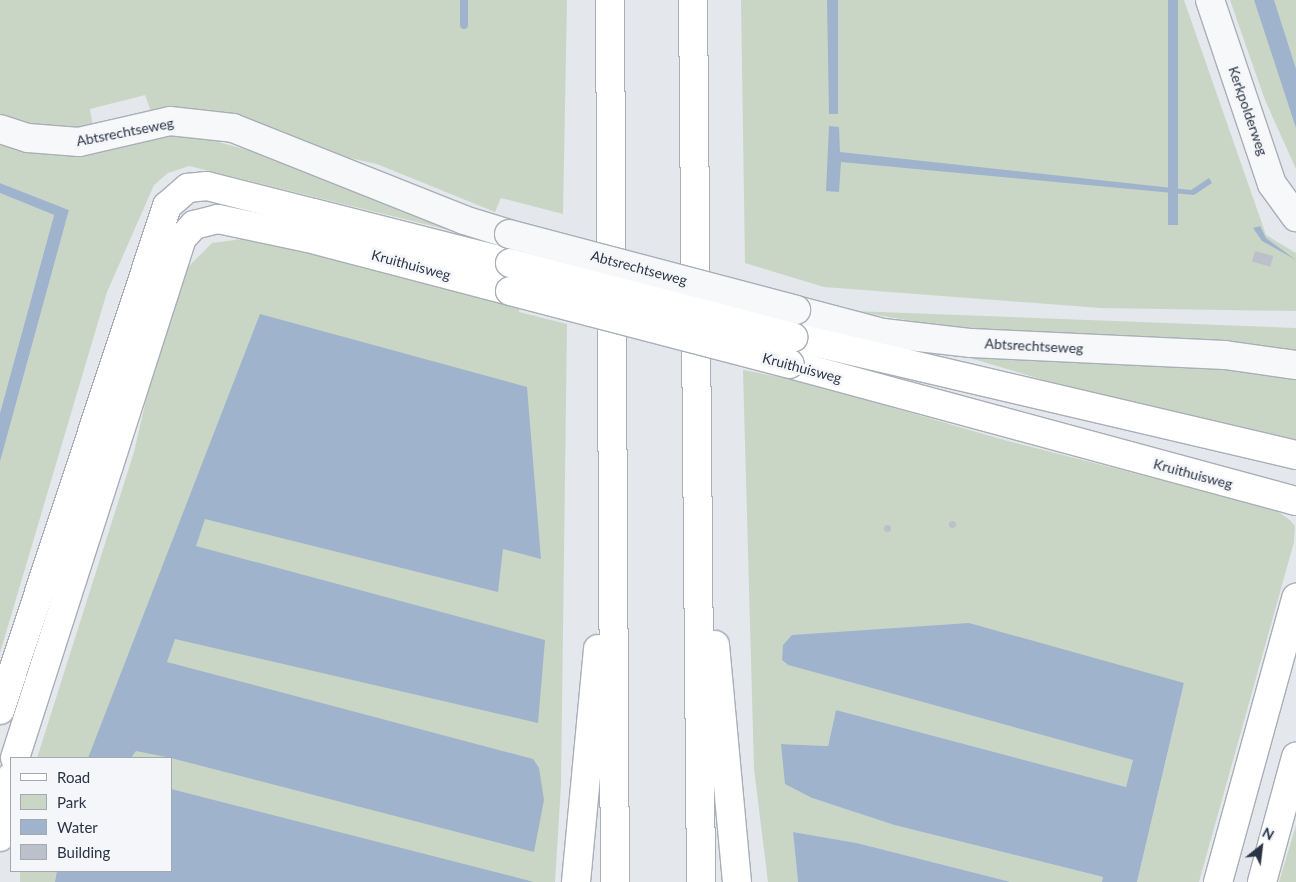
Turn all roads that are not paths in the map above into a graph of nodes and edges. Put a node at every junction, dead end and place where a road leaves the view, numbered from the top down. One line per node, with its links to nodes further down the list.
1 (610, 0): 12 (main road)
2 (692, 0): 9 (main road)
3 (1210, 0): 5 (street, Kerkpolderweg)
4 (0, 129): 7 (street, Abtsrechtseweg, bridge)
5 (1296, 217)
6 (311, 225): 7 (main road, Kruithuisweg, bridge); 11 (main road, Kruithuisweg, bridge); 14 (main road); 15 (main road)
7 (795, 324): 8 (street, Abtsrechtseweg); 10 (main road, Kruithuisweg)
8 (1296, 365)
9 (696, 417): 21 (main road); 22 (main road)
10 (1296, 455)
11 (1296, 501)
12 (612, 518): 19 (main road); 20 (main road)
13 (1296, 598): 23 (main road)
14 (0, 710)
15 (15, 757)
16 (1296, 757): 24 (main road)
17 (10, 782): 18 (main road)
18 (0, 837)
19 (576, 882)
20 (615, 882)
21 (701, 882)
22 (737, 882)
23 (1218, 882)
24 (1262, 882)

